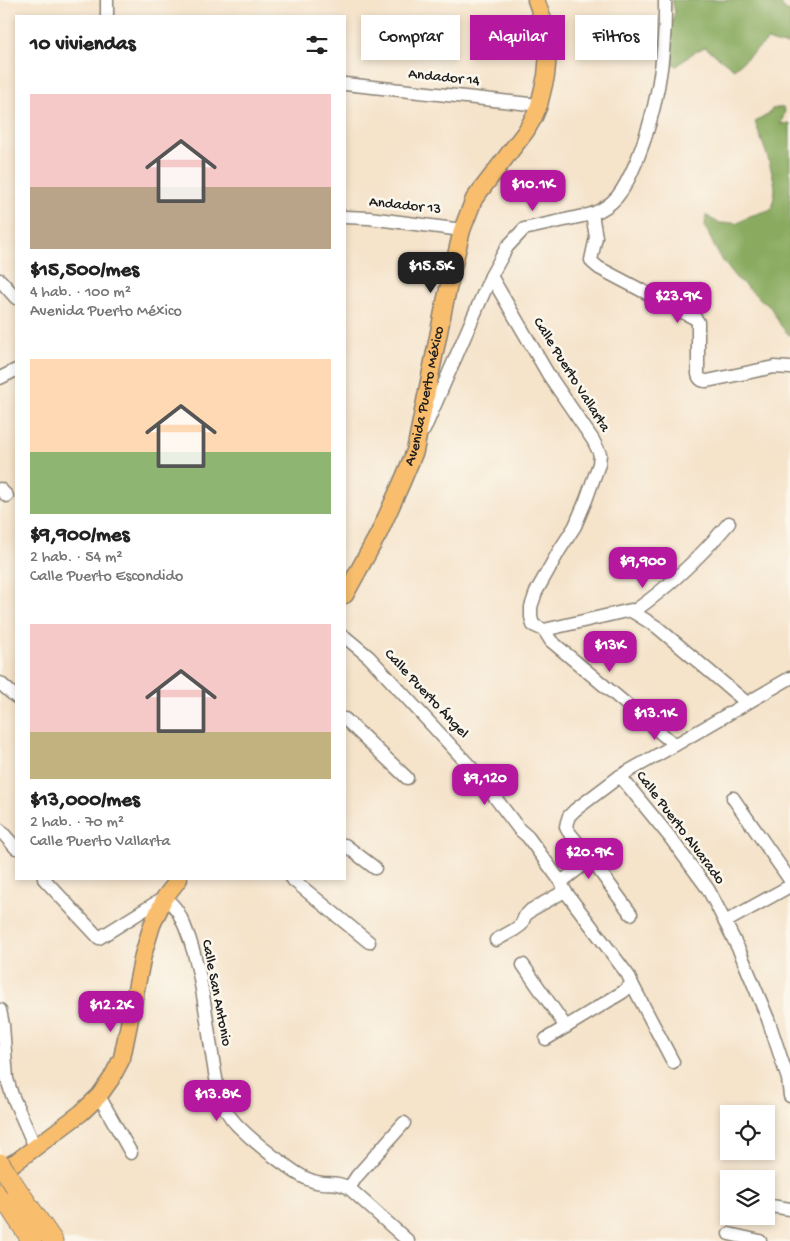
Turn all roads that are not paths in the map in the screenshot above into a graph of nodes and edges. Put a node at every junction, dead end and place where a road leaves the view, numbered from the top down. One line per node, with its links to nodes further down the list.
1 (107, 0): 4 (street)
2 (536, 0): 6 (main road, Avenida Puerto México)
3 (665, 0): 7 (street)
4 (106, 15)
5 (346, 84): 6 (street, Andador 14)
6 (539, 105): 9 (main road, Avenida Puerto México)
7 (592, 214): 10 (street); 13 (street)
8 (346, 217): 9 (street, Andador 13)
9 (462, 230): 16 (main road, Avenida Puerto México)
10 (491, 276): 16 (street); 20 (street, Calle Puerto Vallarta)
11 (0, 280): 12 (street)
12 (15, 297)
13 (790, 368)
14 (15, 370): 15 (street)
15 (0, 378)
16 (415, 451): 18 (main road, Avenida Puerto México)
17 (729, 523): 19 (street)
18 (346, 593)
19 (633, 612): 20 (street); 25 (street)
20 (544, 630): 27 (street, Calle Puerto Vallarta)
21 (346, 637): 40 (street, Calle Puerto Ángel)
22 (790, 678): 25 (street, Calle Puerto Alvarado)
23 (0, 683): 24 (street)
24 (15, 696)
25 (747, 703): 27 (street, Calle Puerto Alvarado)
26 (346, 720): 29 (street)
27 (675, 745): 28 (street, Calle Puerto Alvarado)
28 (620, 776): 34 (street, Calle Puerto Alvarado); 44 (street, Calle Puerto Alvarado)
29 (406, 778)
30 (733, 798): 39 (street)
31 (0, 830): 33 (street)
32 (346, 846): 35 (street)
33 (15, 847)
34 (591, 859): 40 (street); 43 (street)
35 (375, 868)
36 (45, 880): 42 (street)
37 (178, 880): 42 (main road)
38 (293, 880): 46 (street)
39 (790, 880)
40 (563, 886): 45 (street); 48 (street, Calle Puerto Ángel)
41 (790, 886): 44 (street)
42 (164, 897): 53 (main road); 60 (street, Calle San Antonio)
43 (630, 914)
44 (725, 922): 54 (street, Calle Puerto Alvarado)
45 (496, 940)
46 (369, 942)
47 (523, 965): 50 (street)
48 (628, 988): 50 (street); 52 (street, Calle Puerto Ángel)
49 (0, 1010): 56 (street)
50 (566, 1027): 51 (street)
51 (546, 1039)
52 (673, 1062)
53 (99, 1096): 56 (main road); 57 (street)
54 (790, 1096)
55 (404, 1122): 60 (street)
56 (35, 1147): 59 (main road)
57 (131, 1153)
58 (0, 1163): 61 (highway, bridge)
59 (0, 1170)
60 (349, 1188): 67 (street, Calle San Antonio)
61 (5, 1191): 65 (highway); 66 (highway)
62 (775, 1207): 63 (street)
63 (790, 1209)
64 (729, 1234): 68 (street)
65 (32, 1241)
66 (53, 1241)
67 (408, 1241)
68 (760, 1241)

